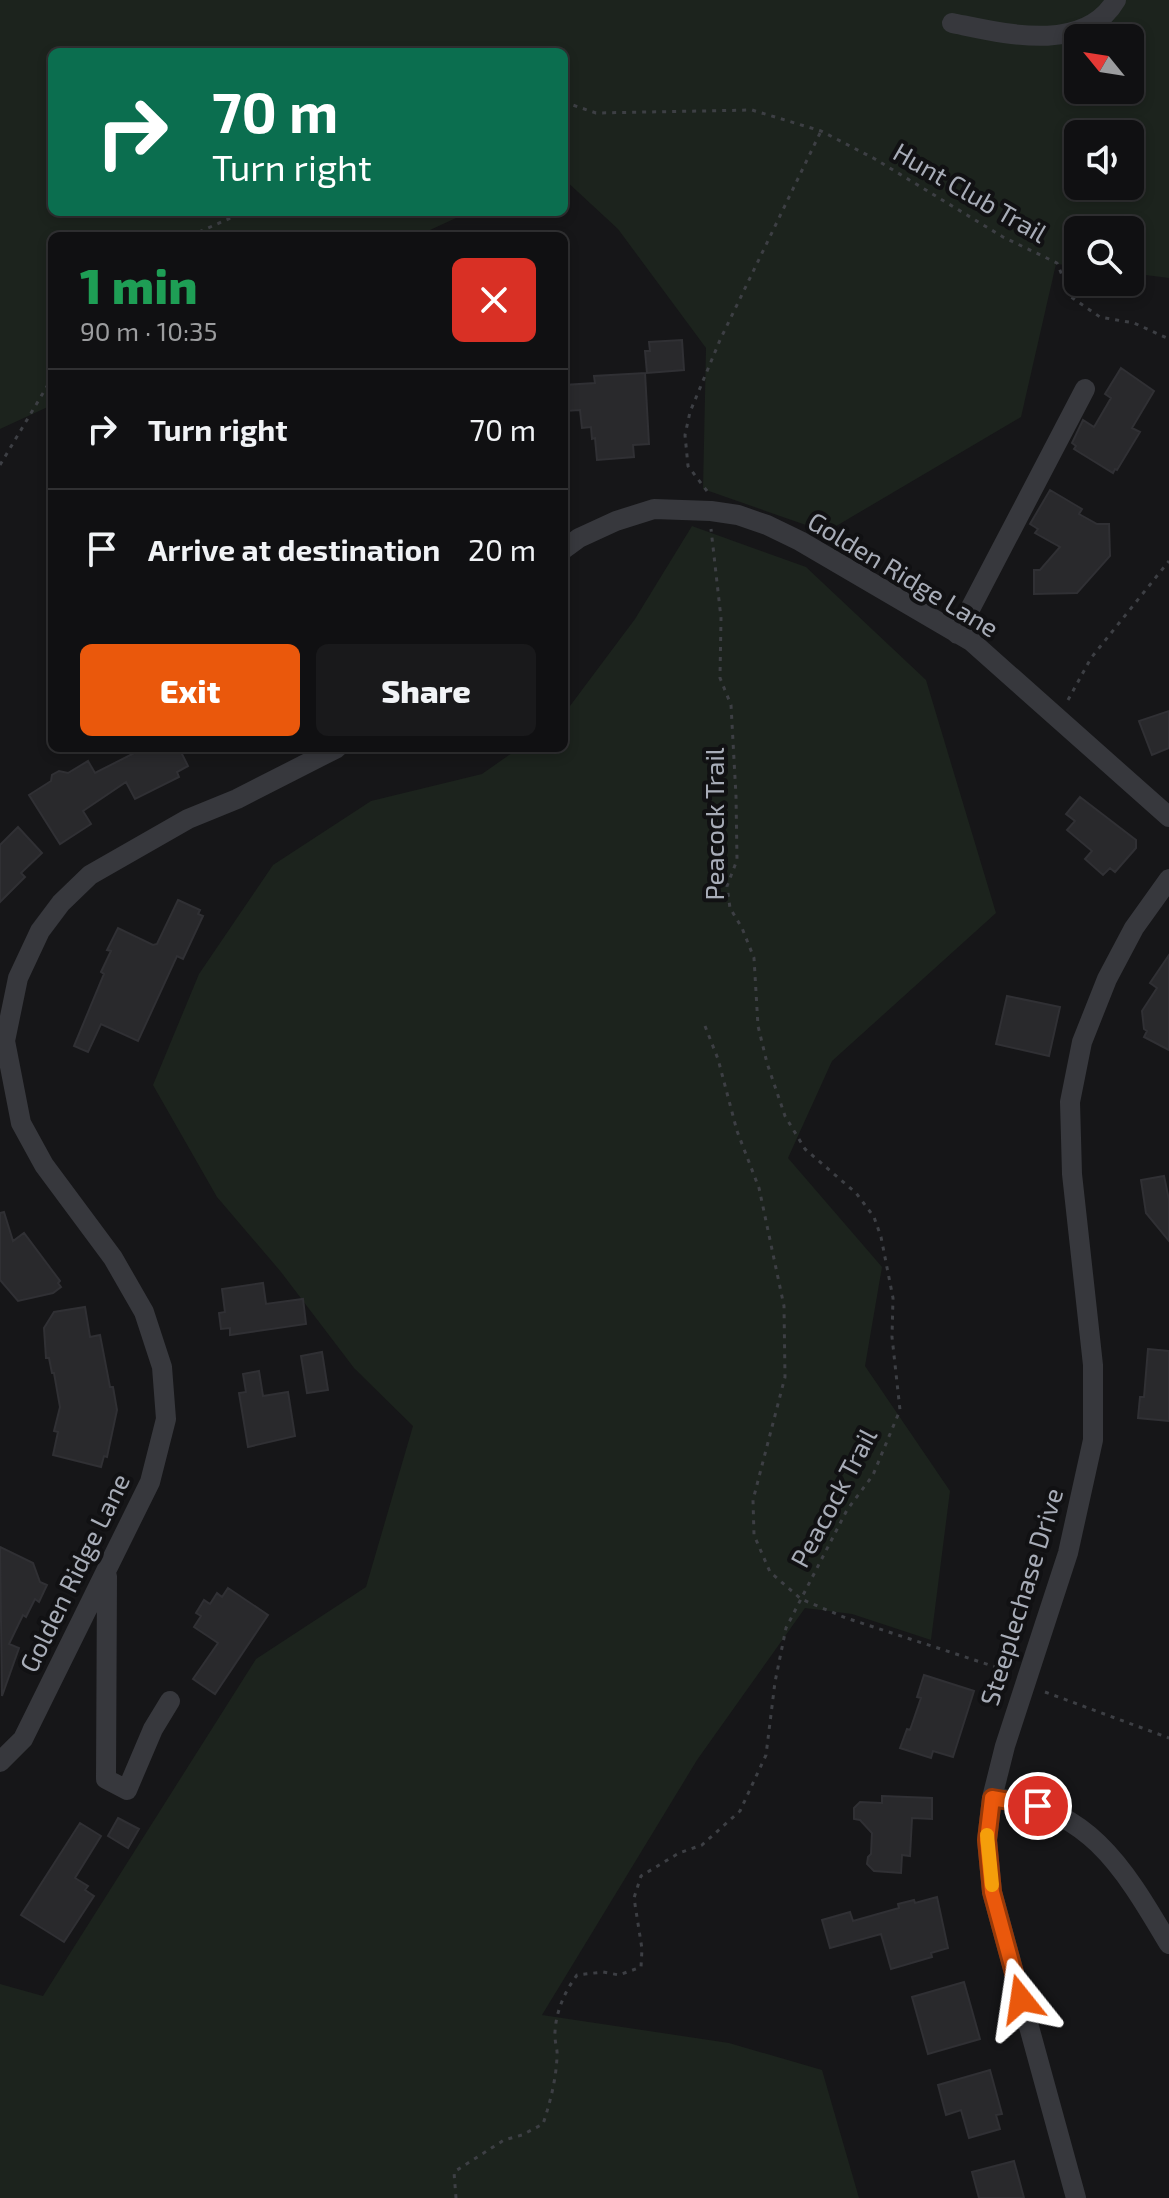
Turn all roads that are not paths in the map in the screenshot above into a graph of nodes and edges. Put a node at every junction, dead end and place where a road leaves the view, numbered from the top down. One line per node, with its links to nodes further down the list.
1 (1116, 0): 2 (street)
2 (952, 23)
3 (1085, 389): 5 (street)
4 (568, 546): 5 (street, Golden Ridge Lane)
5 (957, 634): 7 (street, Golden Ridge Lane)
6 (329, 752): 9 (street, Golden Ridge Lane)
7 (1169, 817)
8 (1169, 879): 13 (street, Steeplechase Drive)
9 (2, 1041): 10 (street, Golden Ridge Lane)
10 (107, 1572): 11 (street); 12 (street, Golden Ridge Lane)
11 (170, 1701)
12 (0, 1762)
13 (992, 1798): 14 (street); 15 (street, Steeplechase Drive)
14 (1169, 1944)
15 (1076, 2198)

